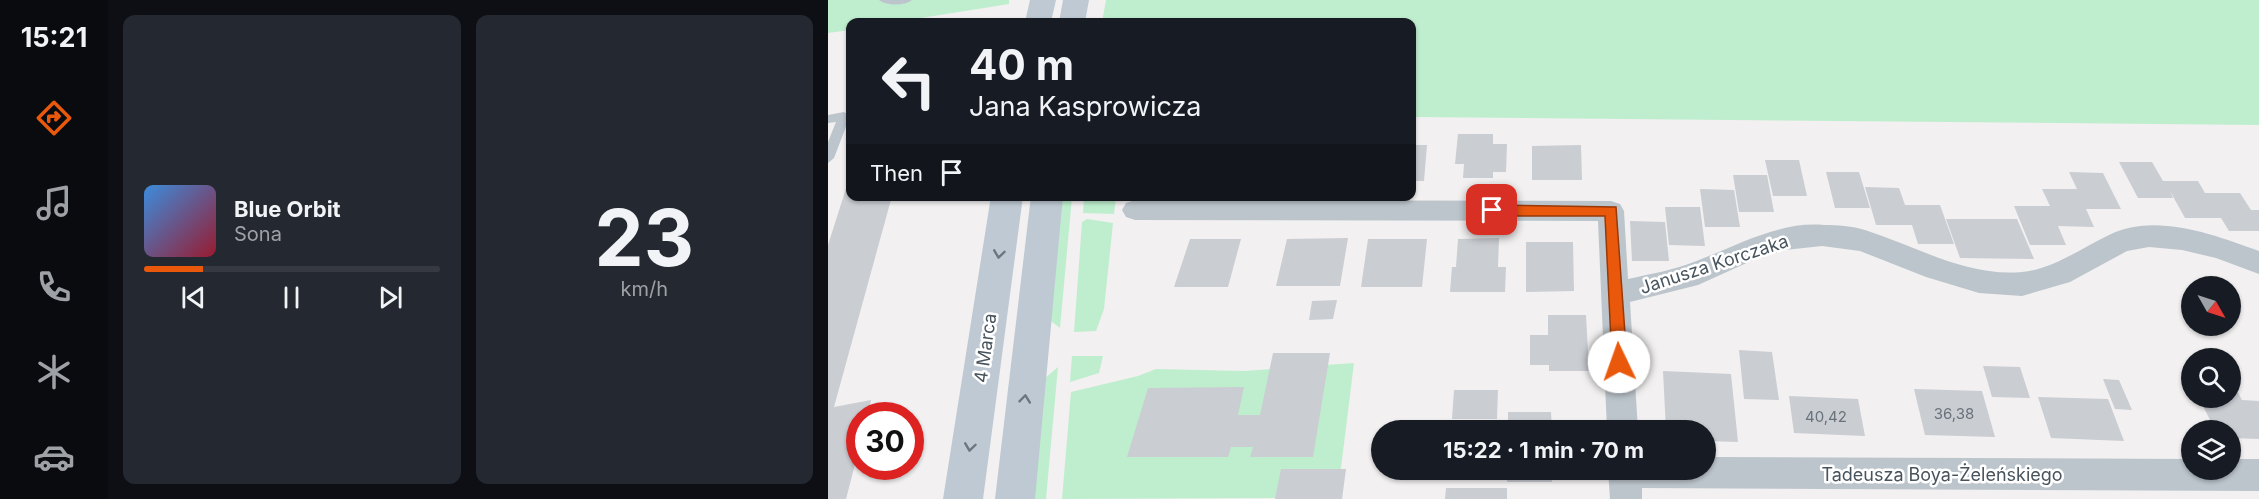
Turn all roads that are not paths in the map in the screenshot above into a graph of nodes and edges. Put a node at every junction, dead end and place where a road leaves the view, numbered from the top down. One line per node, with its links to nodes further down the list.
1 (884, 0): 2 (lane)
2 (907, 0)
3 (1043, 0): 5 (main road)
4 (1076, 0): 6 (main road)
5 (1039, 18)
6 (1073, 18)
7 (828, 118): 8 (lane)
8 (828, 158)
9 (1006, 201): 17 (main road, 4 Marca, one-way to 17)
10 (1046, 201): 18 (main road, one-way to 10)
11 (1135, 210): 13 (street)
12 (2259, 262): 13 (street, Janusza Korczaka)
13 (1616, 294): 14 (street)
14 (1622, 420)
15 (2259, 475): 16 (street, Tadeusza Boya-Żeleńskiego)
16 (1716, 479)
17 (963, 499)
18 (1014, 499)

